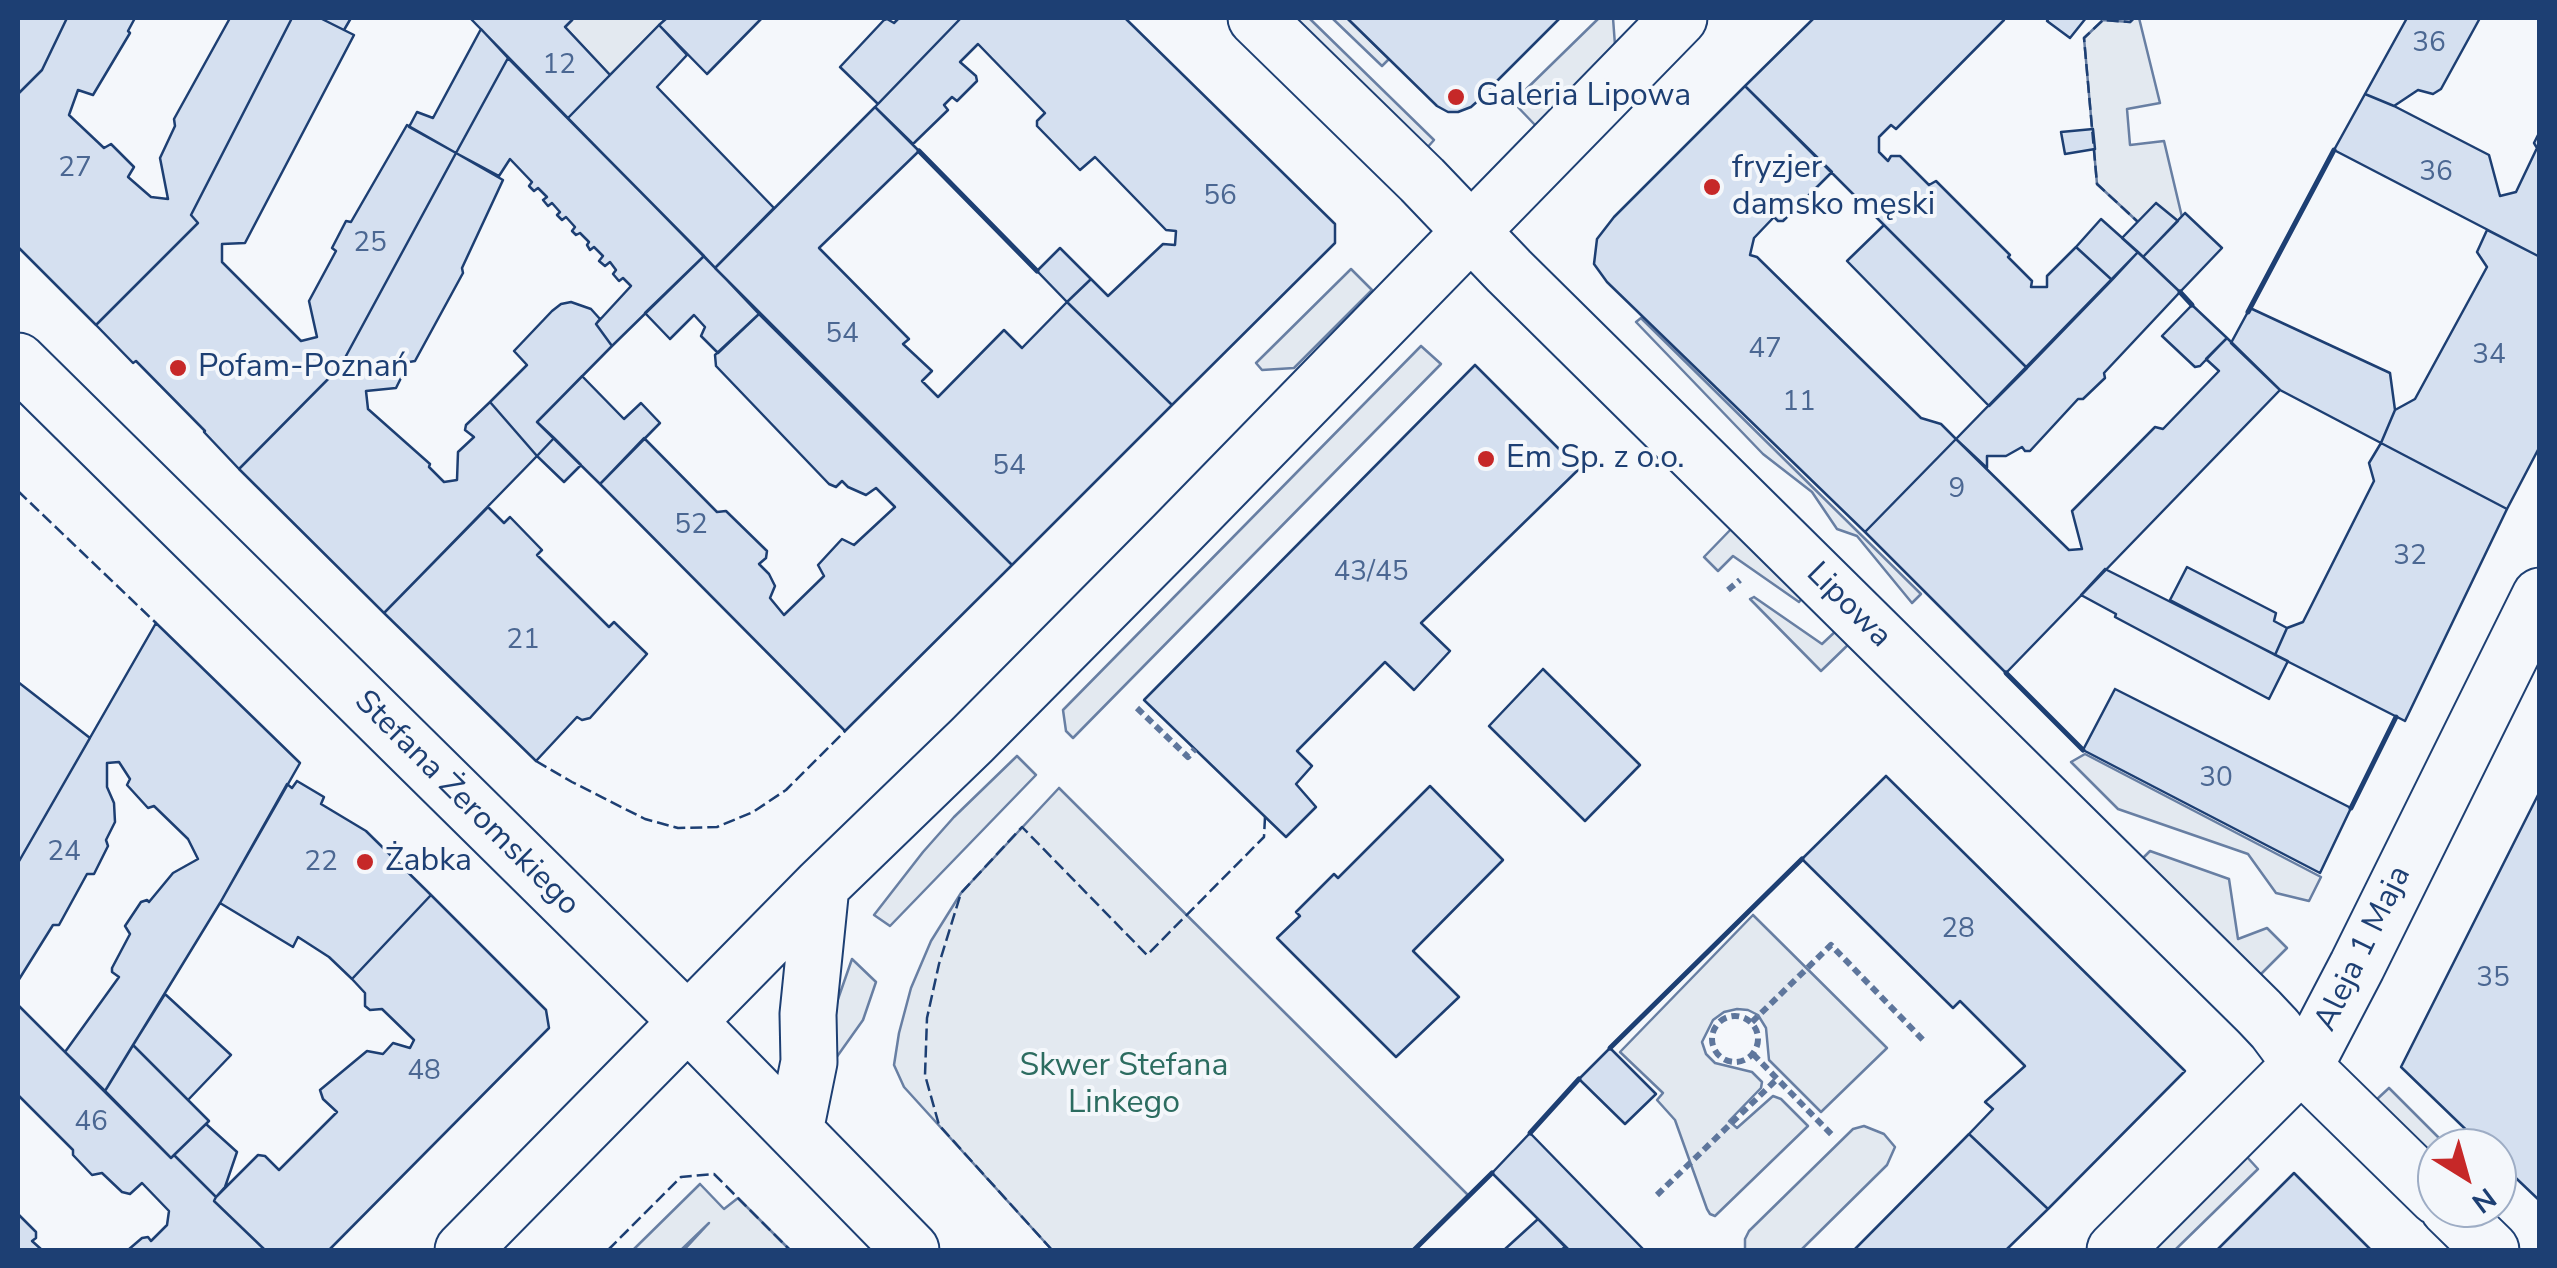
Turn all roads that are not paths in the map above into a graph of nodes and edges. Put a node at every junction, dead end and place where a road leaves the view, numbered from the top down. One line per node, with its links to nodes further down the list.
1 (1256, 18): 3 (street, Lipowa)
2 (1679, 18): 3 (street)
3 (1471, 231): 6 (street); 8 (street, Lipowa)
4 (18, 361): 7 (street, Stefana Żeromskiego)
5 (2540, 596): 8 (street, Aleja 1 Maja)
6 (821, 886): 7 (street); 9 (street)
7 (688, 1022): 9 (street, Stefana Żeromskiego); 12 (street)
8 (2301, 1064): 10 (street, Lipowa); 14 (street, Aleja 1 Maja)
9 (795, 1131): 13 (street, Stefana Żeromskiego)
10 (2417, 1177)
11 (2469, 1228): 15 (street)
12 (463, 1250)
13 (911, 1250)
14 (2115, 1250)
15 (2492, 1250)

